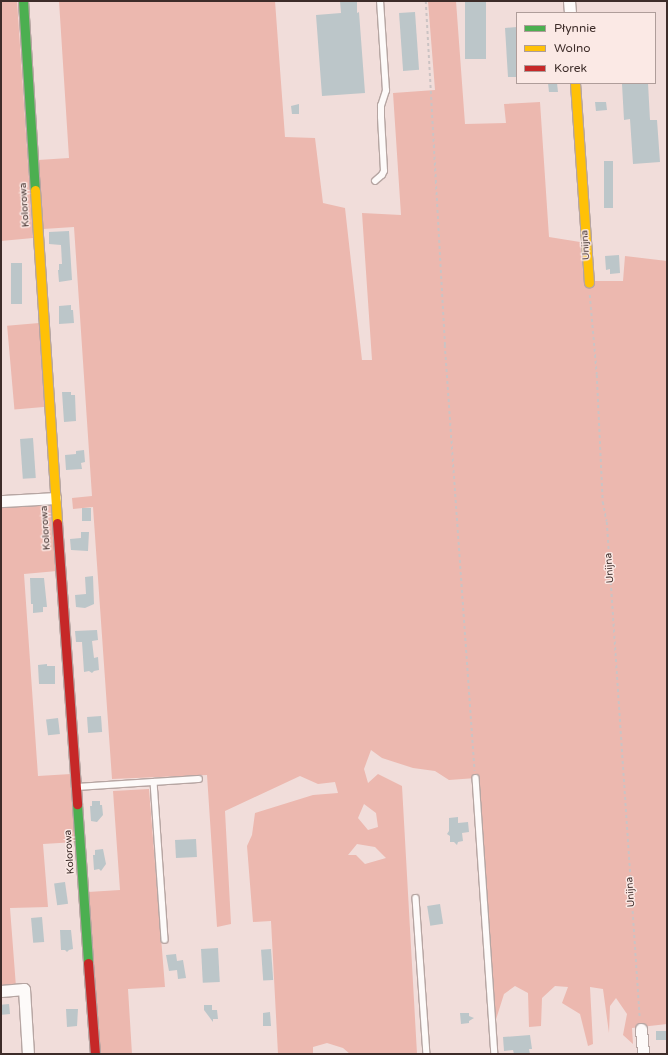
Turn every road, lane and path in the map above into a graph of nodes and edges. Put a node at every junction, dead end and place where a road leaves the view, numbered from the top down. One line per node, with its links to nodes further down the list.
1 (23, 1): 9 (street, Kolorowa)
2 (380, 1): 7 (lane)
3 (426, 1): 11 (path)
4 (569, 1): 5 (street)
5 (570, 12)
6 (575, 84): 8 (street, Unijna)
7 (375, 182)
8 (589, 283): 18 (path, Unijna)
9 (55, 498): 10 (street); 14 (street, Kolorowa)
10 (1, 501)
11 (476, 778): 22 (lane)
12 (199, 779): 13 (lane)
13 (154, 782): 14 (lane); 16 (lane)
14 (76, 787): 20 (street, Kolorowa)
15 (416, 898): 21 (lane)
16 (165, 940)
17 (1, 991): 19 (street)
18 (641, 1029): 23 (street)
19 (28, 1054)
20 (95, 1054)
21 (427, 1054)
22 (495, 1054)
23 (643, 1054)

